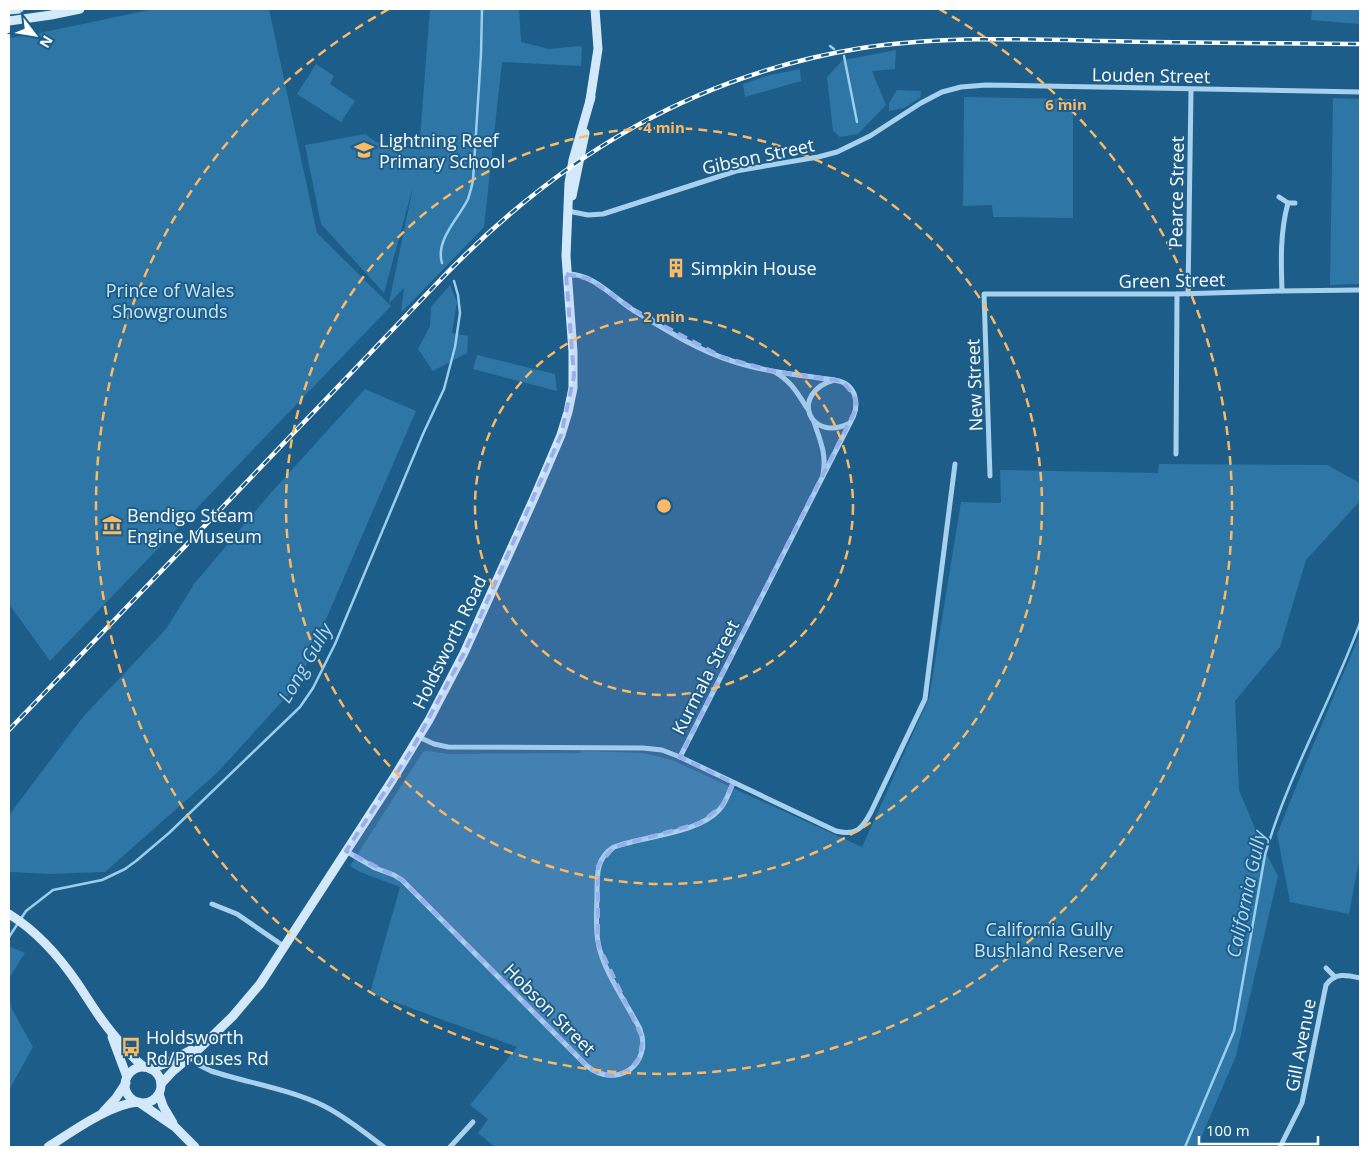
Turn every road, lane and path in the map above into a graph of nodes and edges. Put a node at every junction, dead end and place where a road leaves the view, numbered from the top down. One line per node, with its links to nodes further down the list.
1 (19, 9): 5 (main road)
2 (28, 9): 6 (main road)
3 (80, 9): 6 (main road)
4 (595, 9): 14 (main road, Holdsworth Road)
5 (9, 10)
6 (32, 15): 7 (main road)
7 (9, 21)
8 (1191, 90): 9 (street, Louden Street); 10 (street, Louden Street); 20 (street, Pearce Street)
9 (942, 92): 14 (street, Gibson Street)
10 (1360, 92)
11 (1279, 197): 12 (street)
12 (1288, 203): 13 (street); 17 (street)
13 (1295, 203)
14 (568, 211): 15 (main road, Holdsworth Road)
15 (566, 274): 21 (street); 30 (main road, Holdsworth Road)
16 (1360, 290): 17 (street, Green Street)
17 (1282, 291): 20 (street, Green Street)
18 (984, 294): 19 (street, Green Street); 28 (street, New Street)
19 (1177, 294): 20 (street, Green Street); 26 (street)
20 (1188, 294)
21 (772, 371): 22 (street); 23 (street)
22 (834, 380): 23 (street); 25 (street)
23 (809, 413): 24 (street)
24 (813, 420): 25 (street); 29 (street, Kurmala Street)
25 (850, 424): 29 (street, Kurmala Street)
26 (1176, 454)
27 (955, 464): 32 (street)
28 (990, 476)
29 (821, 482): 31 (street, Kurmala Street)
30 (419, 736): 31 (street, Kurmala Street); 33 (main road, Holdsworth Road)
31 (680, 757): 32 (street)
32 (733, 783): 33 (street, Hobson Street)
33 (346, 851): 36 (main road, Holdsworth Road)
34 (212, 904): 36 (street)
35 (12, 916): 40 (main road)
36 (285, 947): 41 (main road, Holdsworth Road)
37 (1326, 968): 38 (street)
38 (1335, 977): 39 (street); 54 (street, Gill Avenue)
39 (1360, 978)
40 (111, 1035): 42 (main road); 43 (main road)
41 (189, 1054): 42 (main road, Holdsworth Road); 44 (main road, Holdsworth Road); 52 (street)
42 (148, 1068): 43 (main road); 44 (main road)
43 (126, 1080): 46 (main road); 47 (main road)
44 (161, 1084): 45 (main road)
45 (159, 1094): 46 (main road); 49 (main road)
46 (139, 1102): 47 (main road); 49 (main road)
47 (99, 1116): 50 (main road)
48 (473, 1122): 53 (street)
49 (175, 1127): 51 (main road)
50 (48, 1147)
51 (195, 1147)
52 (384, 1147)
53 (450, 1147)
54 (1280, 1147)

